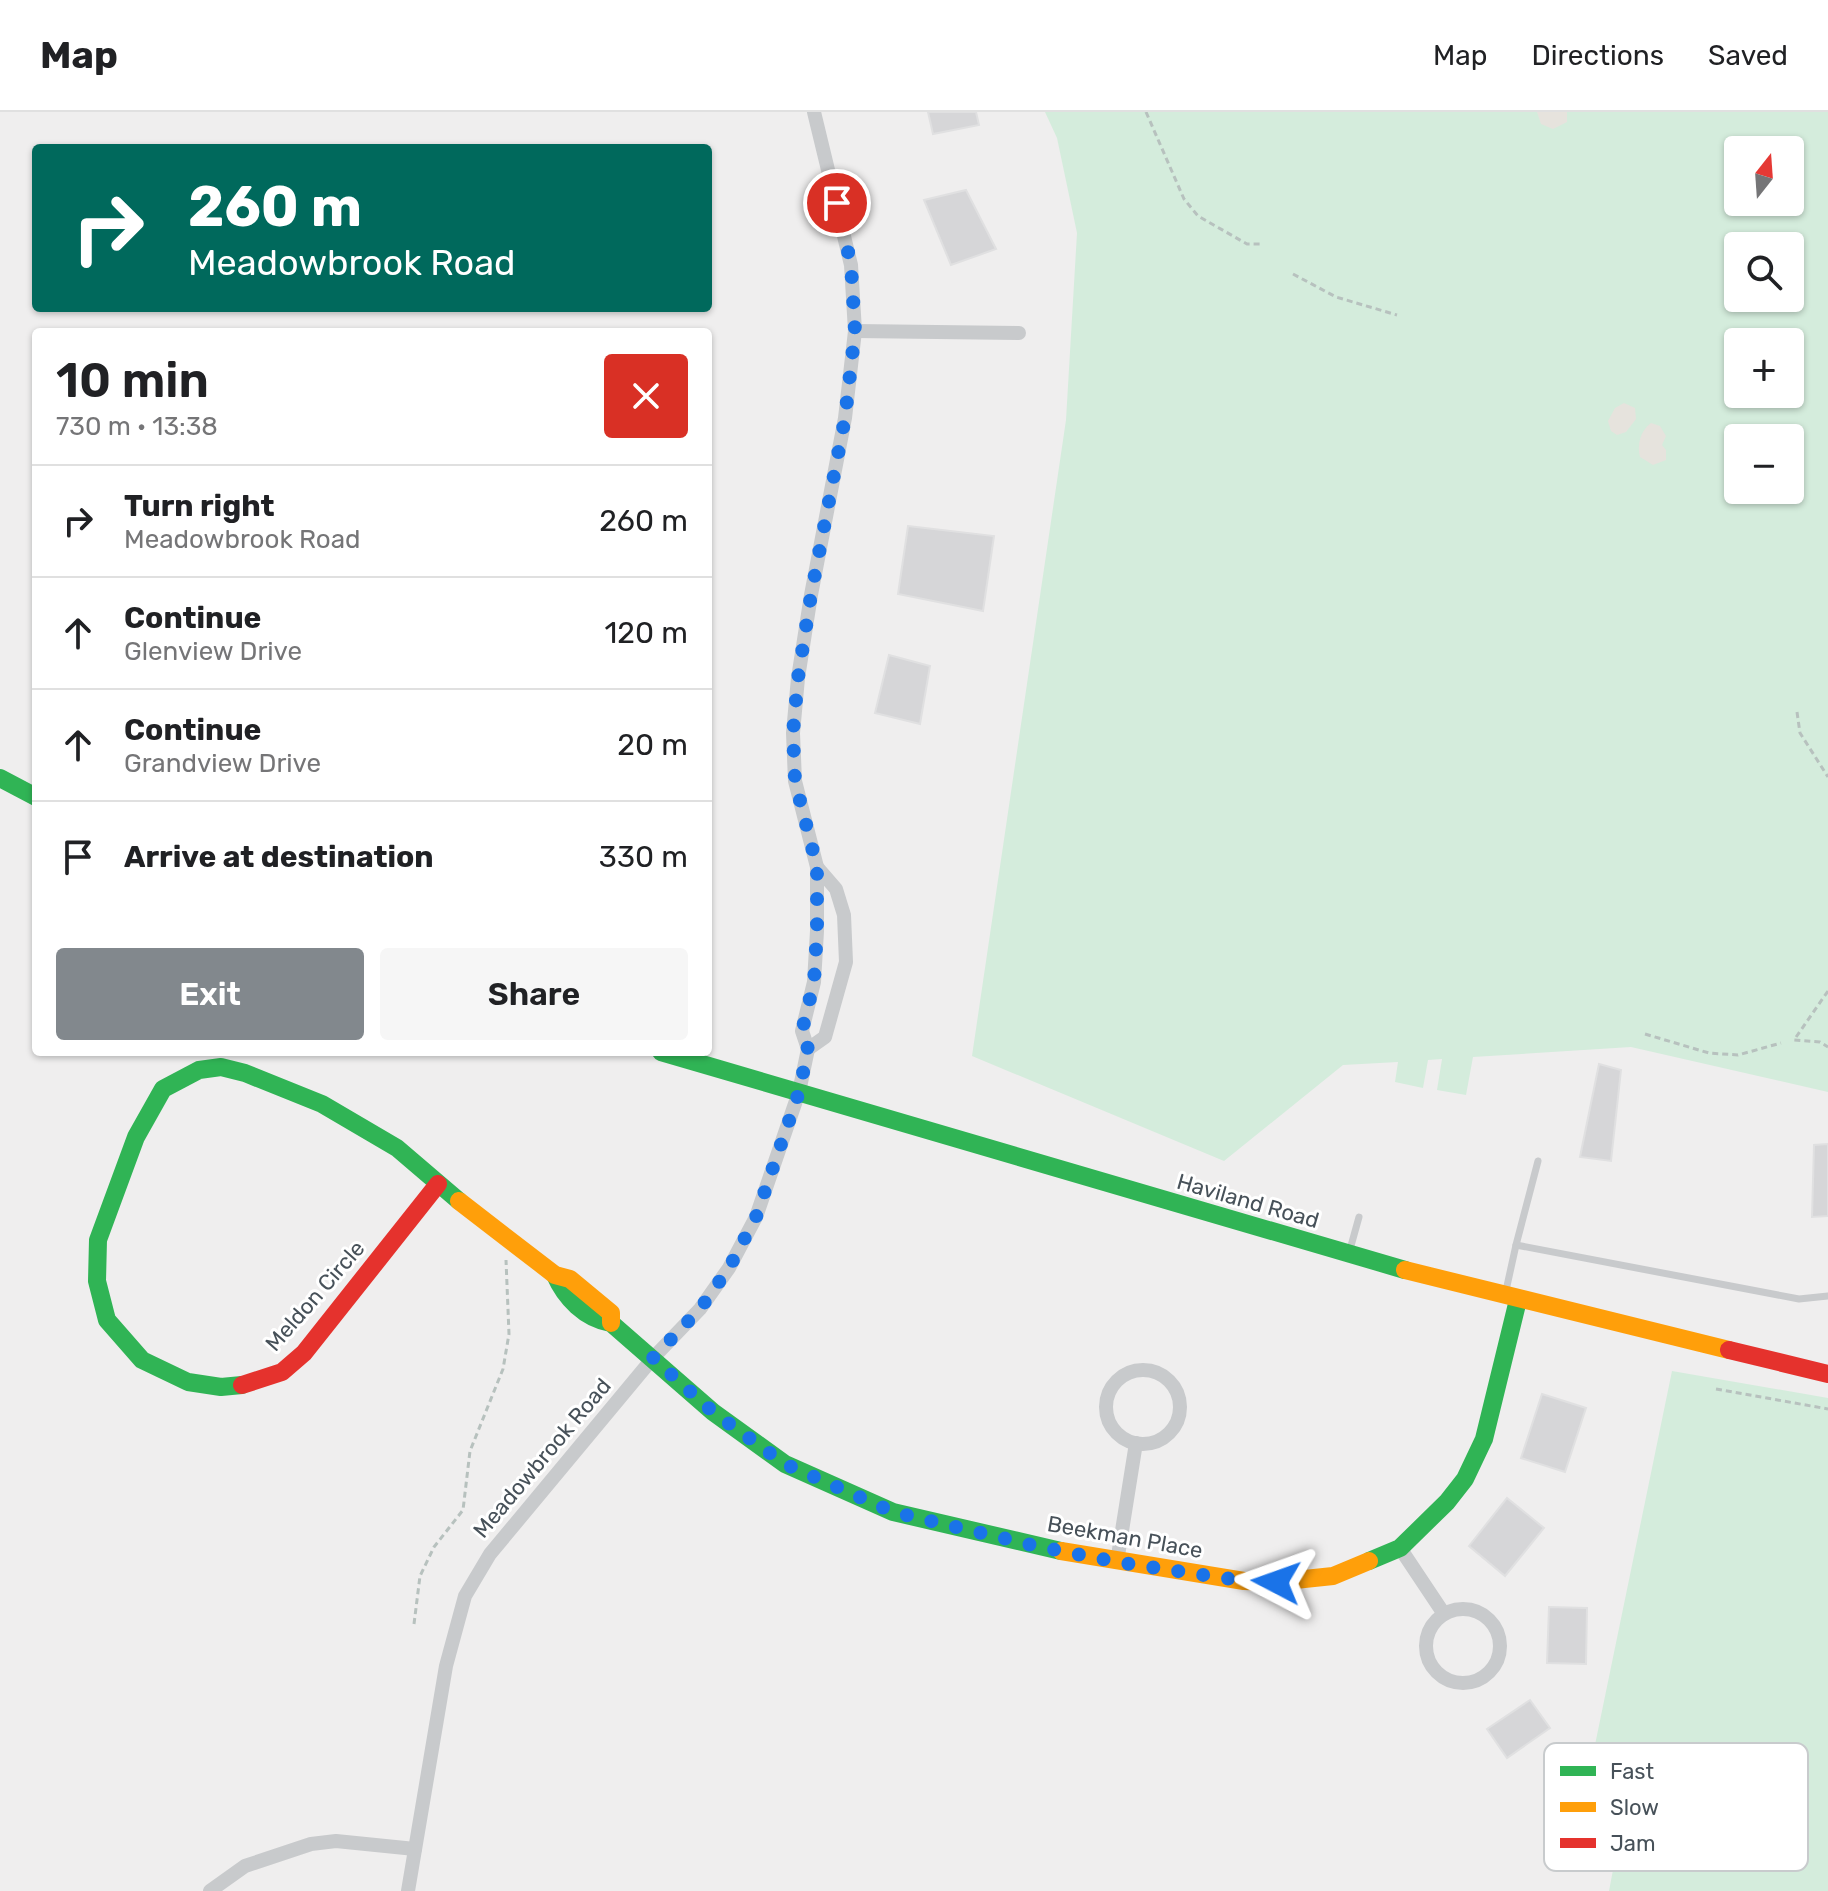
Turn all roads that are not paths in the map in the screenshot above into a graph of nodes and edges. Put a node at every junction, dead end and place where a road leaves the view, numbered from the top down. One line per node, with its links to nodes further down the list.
1 (814, 112): 2 (street)
2 (855, 331): 3 (street); 6 (street)
3 (1019, 333)
4 (0, 778): 5 (street)
5 (32, 795)
6 (817, 867): 7 (street); 7 (street)
7 (808, 1049): 9 (street, Meadowbrook Road)
8 (675, 1056): 9 (street, Haviland Road)
9 (799, 1092): 14 (street, Haviland Road); 17 (street, Meadowbrook Road)
10 (1538, 1161): 13 (lane)
11 (438, 1184): 11 (street, Meldon Circle); 17 (street, Meldon Circle)
12 (1359, 1217): 14 (lane)
13 (1516, 1245): 15 (lane); 16 (lane)
14 (1348, 1255): 16 (street, Haviland Road)
15 (1828, 1296)
16 (1511, 1299): 18 (street, Haviland Road); 20 (street, Beekman Place)
17 (653, 1358): 21 (street, Beekman Place); 23 (street, Meadowbrook Road)
18 (1828, 1374)
19 (1136, 1443): 19 (street); 21 (street)
20 (1400, 1548): 21 (street, Beekman Place); 22 (street)
21 (1117, 1562)
22 (1444, 1614): 22 (street)
23 (415, 1849): 24 (street); 25 (street, Meadowbrook Road)
24 (210, 1891)
25 (408, 1891)

